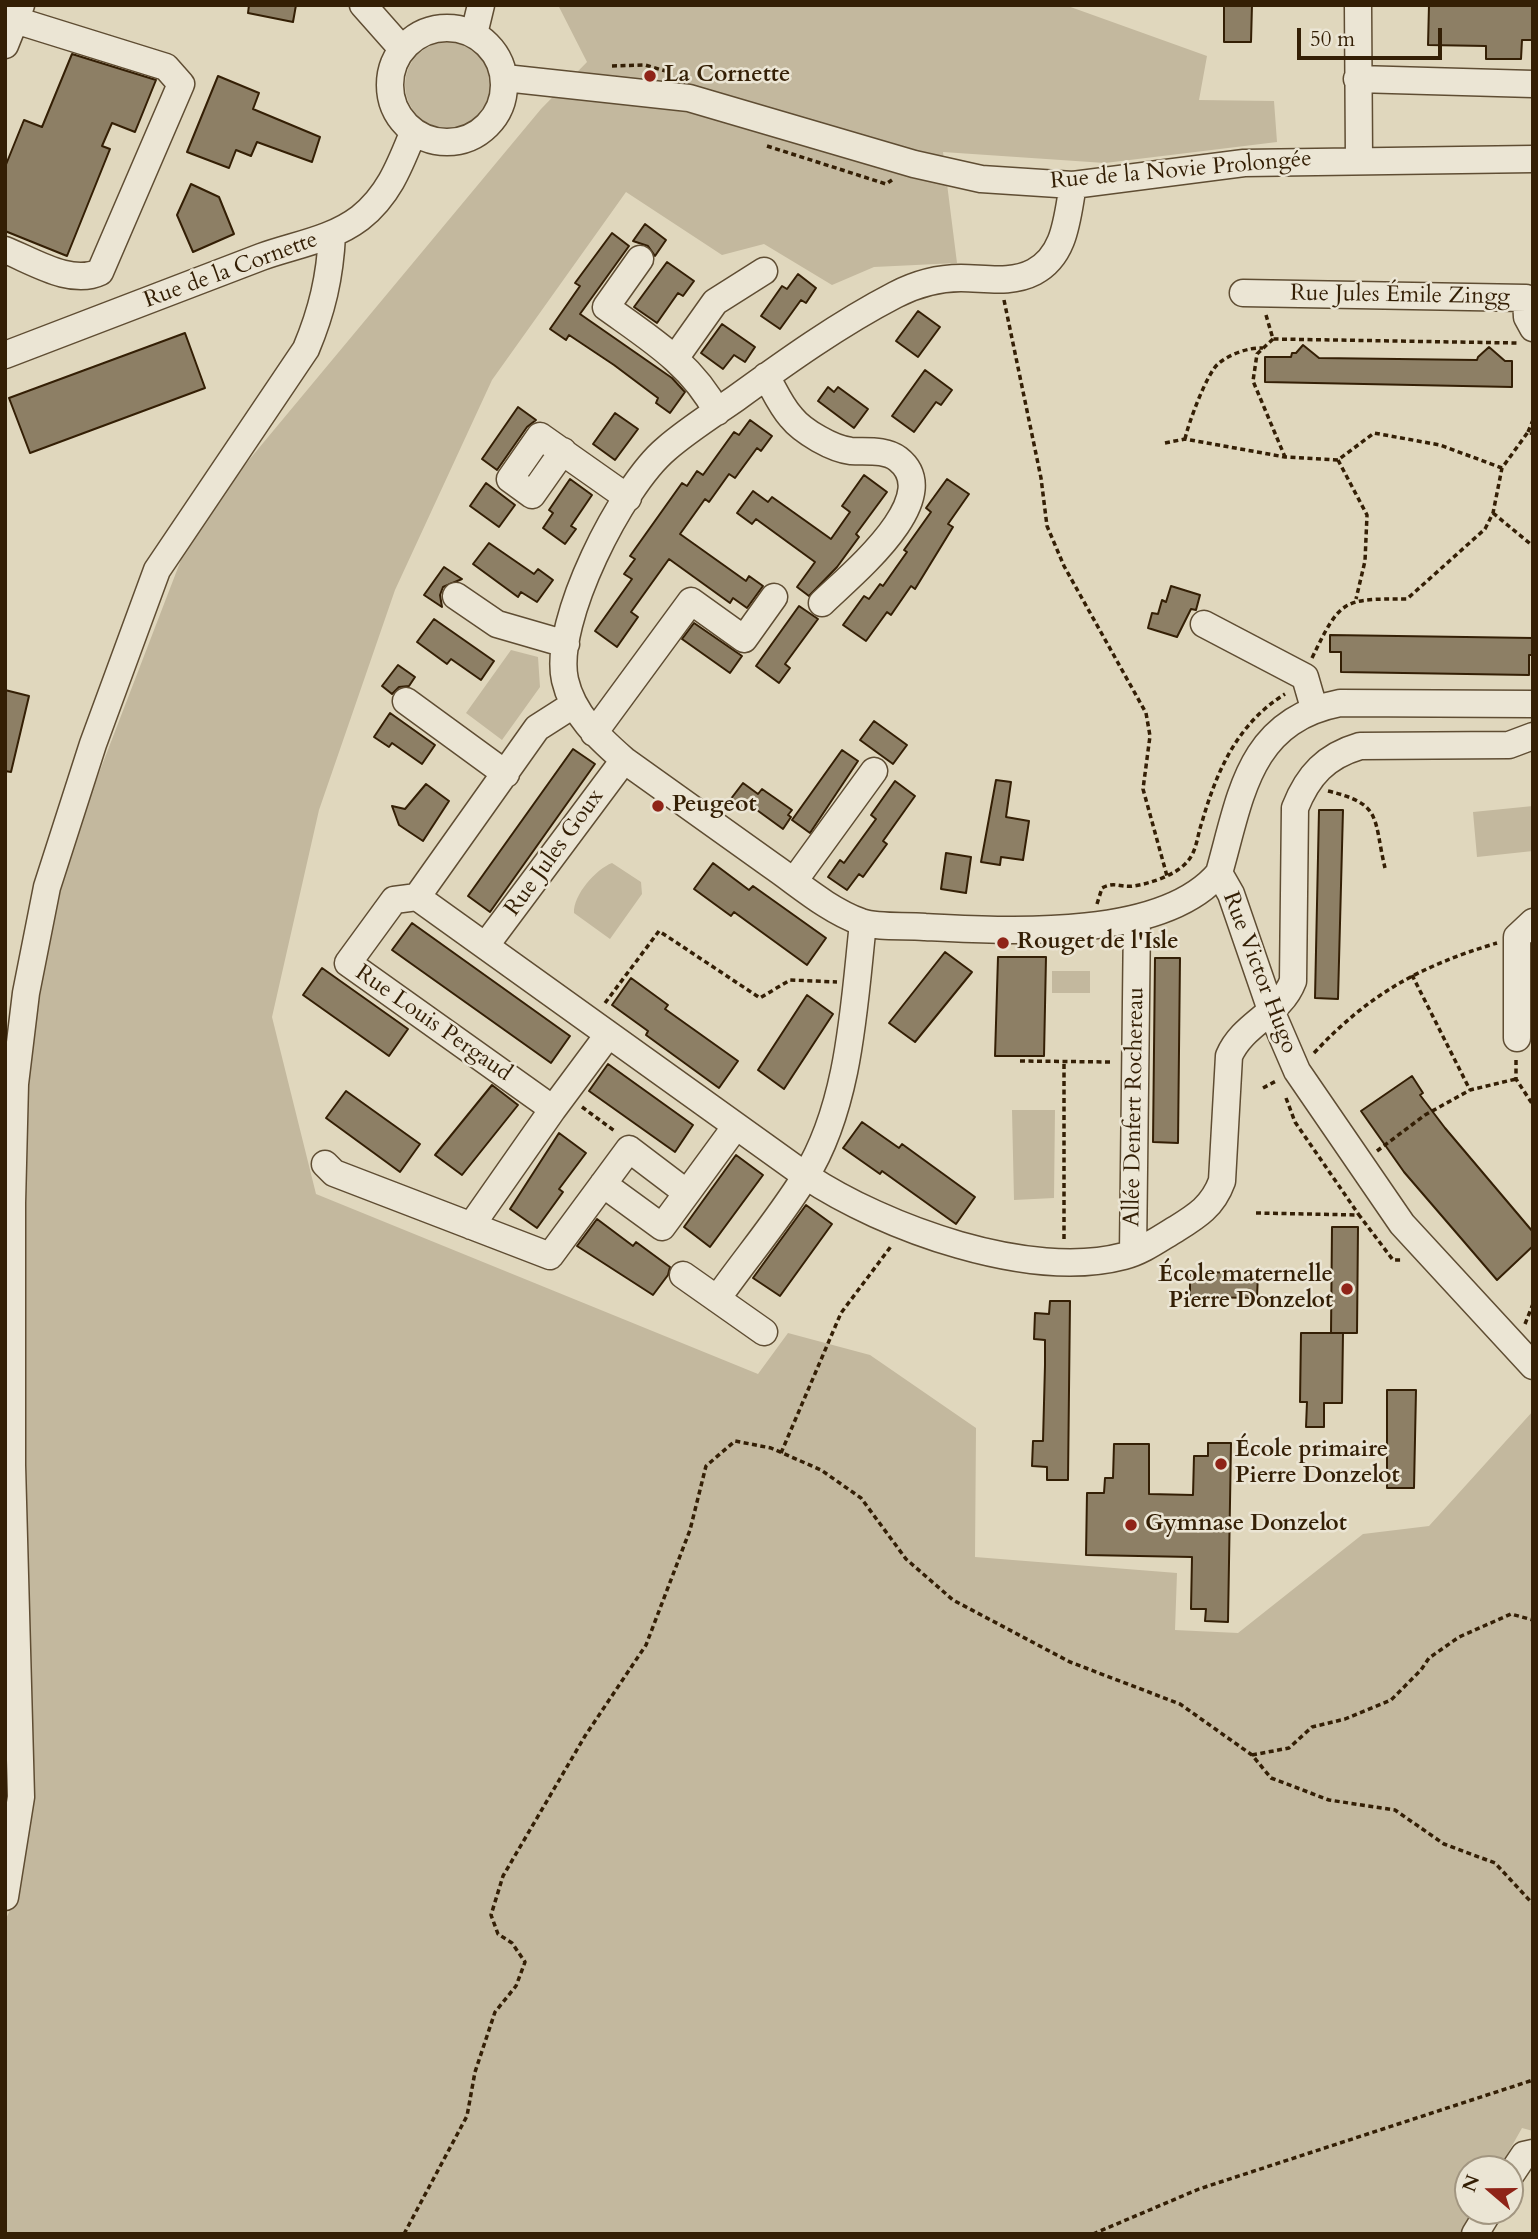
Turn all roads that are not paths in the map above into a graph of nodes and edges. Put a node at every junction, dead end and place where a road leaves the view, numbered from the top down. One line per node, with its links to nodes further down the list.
1 (363, 5): 7 (street)
2 (481, 5): 5 (street)
3 (1358, 5): 9 (street)
4 (18, 13): 6 (street); 16 (street)
5 (474, 34): 7 (street); 8 (street)
6 (5, 45)
7 (402, 49): 11 (street)
8 (505, 79): 11 (street); 14 (street, Rue de la Novie Prolongée)
9 (1357, 79): 10 (street); 12 (street)
10 (1533, 84)
11 (413, 133): 15 (street, Rue de la Cornette)
12 (1359, 159): 13 (street, Rue de la Novie Prolongée); 14 (street, Rue de la Novie Prolongée)
13 (1533, 159)
14 (1073, 185): 23 (street)
15 (332, 235): 21 (street, Rue de la Cornette); 64 (street)
16 (5, 250)
17 (640, 259): 22 (street)
18 (764, 271): 22 (street)
19 (1251, 293): 20 (street, Rue Jules Émile Zingg)
20 (1527, 335)
21 (5, 355)
22 (676, 357): 24 (street)
23 (766, 376): 24 (street); 29 (street)
24 (717, 412): 26 (street)
25 (562, 452): 26 (street)
26 (628, 498): 31 (street)
27 (456, 596): 31 (street)
28 (774, 597): 36 (street)
29 (821, 603)
30 (1204, 624): 35 (street)
31 (566, 644): 34 (street)
32 (405, 701): 40 (street)
33 (1533, 704): 35 (street, Rue Victor Hugo)
34 (573, 705): 36 (street); 40 (street)
35 (1314, 708): 41 (street, Rue Victor Hugo)
36 (594, 733): 38 (street)
37 (1533, 736): 49 (street)
38 (624, 760): 42 (street); 47 (street, Rue Jules Goux)
39 (874, 771): 42 (street)
40 (506, 774): 43 (street)
41 (1219, 873): 44 (street); 49 (street, Rue Victor Hugo)
42 (793, 881): 45 (street)
43 (417, 897): 47 (street); 52 (street, Rue Louis Pergaud)
44 (1137, 918): 45 (street); 59 (street, Allée Denfert Rochereau)
45 (863, 923): 55 (street)
46 (1525, 930): 48 (street)
47 (486, 945): 50 (street)
48 (1525, 996): 51 (street)
49 (1272, 1013): 59 (street); 63 (street, Rue Victor Hugo)
50 (600, 1028): 52 (street); 53 (street)
51 (1517, 1038)
52 (559, 1102): 58 (street)
53 (736, 1126): 55 (street); 57 (street)
54 (325, 1164): 58 (street)
55 (806, 1176): 59 (street); 61 (street)
56 (603, 1184): 57 (street); 57 (street); 58 (street)
57 (687, 1193)
58 (471, 1226)
59 (1133, 1253)
60 (683, 1275): 61 (street)
61 (717, 1299): 62 (street)
62 (764, 1332)
63 (1533, 1366)
64 (5, 1897)

